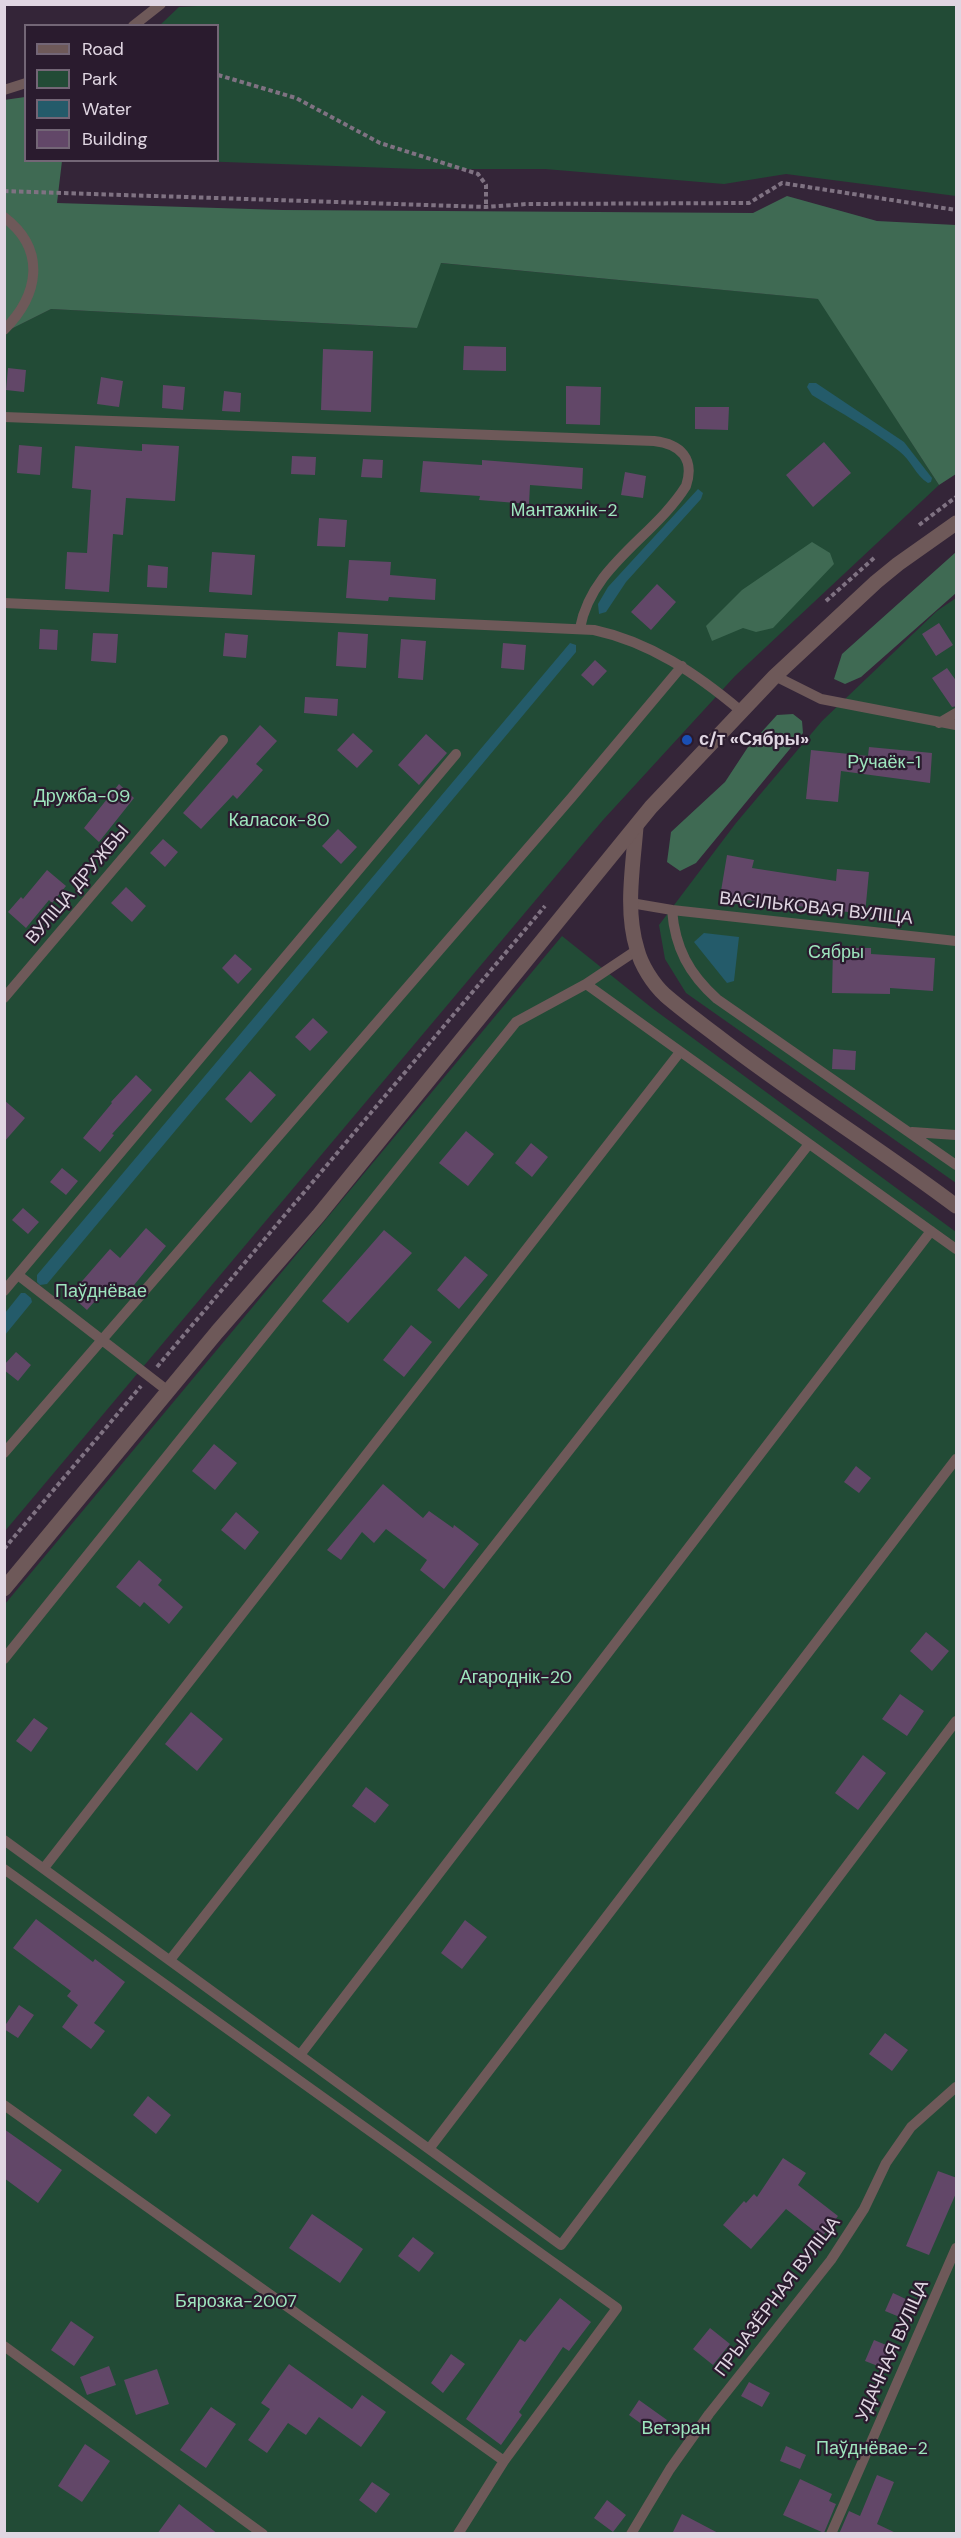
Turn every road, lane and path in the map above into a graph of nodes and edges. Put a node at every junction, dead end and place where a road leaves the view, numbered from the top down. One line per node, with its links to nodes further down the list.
1 (161, 4): 2 (lane)
2 (136, 24)
3 (219, 75): 7 (path)
4 (24, 84): 5 (lane)
5 (4, 90)
6 (4, 191): 7 (path)
7 (486, 207): 8 (path)
8 (957, 210)
9 (4, 217): 10 (lane)
10 (4, 330)
11 (4, 417): 14 (lane)
12 (957, 523): 16 (street)
13 (4, 603): 14 (lane)
14 (580, 628): 15 (lane)
15 (682, 666): 17 (lane); 40 (lane)
16 (775, 676): 17 (street); 19 (lane)
17 (741, 711): 23 (street)
18 (957, 713): 19 (lane)
19 (939, 723): 20 (lane)
20 (957, 725)
21 (223, 740): 29 (lane, ВУЛІЦА ДРУЖБЫ)
22 (456, 754): 38 (lane)
23 (636, 827): 24 (street); 41 (street)
24 (631, 903): 25 (lane, ВАСІЛЬКОВАЯ ВУЛІЦА); 27 (street)
25 (672, 910): 26 (lane, ВАСІЛЬКОВАЯ ВУЛІЦА); 31 (lane)
26 (957, 940)
27 (637, 950): 28 (lane); 35 (street)
28 (586, 984): 30 (lane); 45 (lane)
29 (4, 998)
30 (680, 1052): 33 (lane); 48 (lane)
31 (910, 1131): 32 (lane); 34 (lane)
32 (957, 1135)
33 (809, 1144): 36 (lane); 50 (lane)
34 (957, 1165)
35 (957, 1206)
36 (931, 1231): 37 (lane); 51 (lane)
37 (957, 1249)
38 (18, 1275): 39 (lane); 40 (lane)
39 (4, 1291)
40 (102, 1341): 41 (lane); 42 (lane)
41 (168, 1391): 44 (street)
42 (4, 1454)
43 (957, 1459): 54 (lane)
44 (4, 1589)
45 (4, 1659)
46 (957, 1721): 54 (lane)
47 (4, 1840): 48 (lane)
48 (44, 1868): 50 (lane)
49 (4, 1869): 57 (lane)
50 (170, 1960): 51 (lane)
51 (300, 2055): 54 (lane)
52 (957, 2087): 60 (lane, ПРЫАЗЁРНАЯ ВУЛІЦА)
53 (4, 2105): 57 (lane)
54 (429, 2149)
55 (957, 2248): 61 (lane, УДАЧНАЯ ВУЛІЦА)
56 (4, 2346): 58 (lane)
57 (504, 2461): 59 (lane)
58 (262, 2534)
59 (458, 2534)
60 (631, 2534)
61 (831, 2534)

